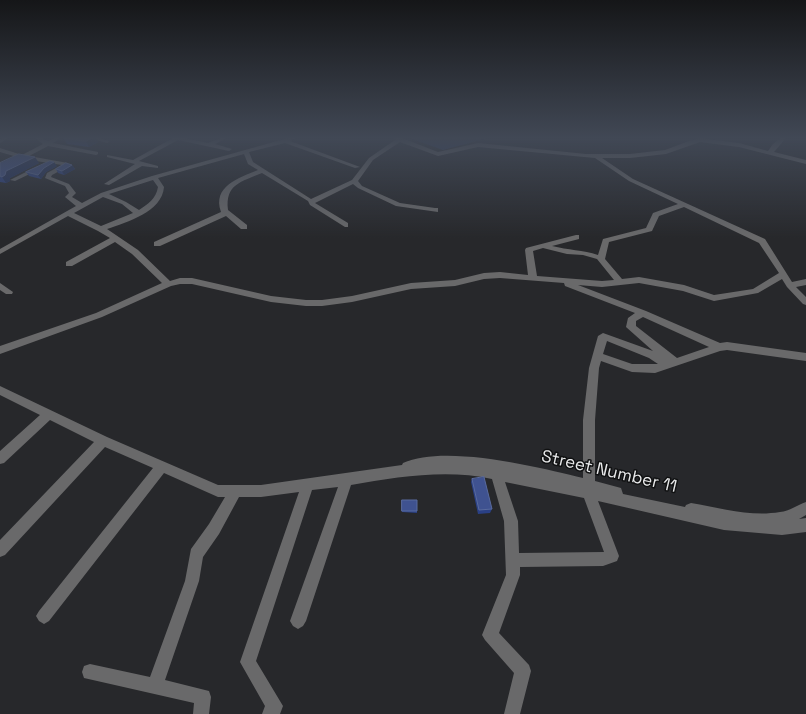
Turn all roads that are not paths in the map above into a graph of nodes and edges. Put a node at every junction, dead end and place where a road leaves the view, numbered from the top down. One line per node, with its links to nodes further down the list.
1 (31, 171): 9 (street)
2 (54, 171): 15 (street)
3 (128, 171): 11 (street)
4 (174, 171): 8 (street)
5 (262, 171): 13 (street); 18 (street)
6 (361, 171): 10 (street)
7 (617, 171): 14 (street)
8 (154, 177): 12 (street); 17 (street)
9 (13, 180)
10 (354, 181): 16 (street); 20 (street)
11 (107, 184)
12 (102, 194): 15 (street); 17 (street)
13 (308, 198)
14 (684, 205): 28 (street); 30 (street)
15 (81, 206): 19 (street)
16 (435, 210)
17 (138, 213): 22 (street)
18 (226, 213): 21 (street); 25 (street)
19 (69, 214): 22 (street); 27 (street)
20 (345, 225)
21 (244, 227)
22 (102, 229): 24 (street)
23 (576, 237): 26 (street)
24 (114, 239): 29 (street); 35 (street)
25 (157, 244)
26 (543, 246): 28 (street); 31 (street)
27 (0, 252)
28 (601, 258): 33 (street)
29 (70, 264)
30 (784, 274): 33 (street); 36 (street)
31 (533, 278): 32 (street); 35 (street)
32 (557, 280): 33 (street); 40 (street)
33 (620, 282)
34 (806, 282): 36 (street)
35 (168, 284): 42 (street)
36 (790, 285): 39 (street)
37 (0, 286): 38 (street)
38 (9, 292)
39 (806, 302)
40 (643, 313): 41 (street); 45 (street)
41 (719, 347): 44 (street); 45 (street)
42 (0, 350)
43 (598, 356): 45 (street); 45 (street); 55 (street)
44 (806, 357)
45 (671, 364)
46 (0, 390): 47 (street, Street Number 11)
47 (49, 414): 48 (street, Street Number 11); 49 (street)
48 (103, 441): 50 (street, Street Number 11); 59 (street)
49 (0, 459)
50 (162, 466): 56 (street, Street Number 11); 61 (street)
51 (402, 470): 52 (street, Street Number 11); 53 (street, Street Number 11); 55 (street, Street Number 11)
52 (496, 473): 55 (street, Street Number 11); 60 (street)
53 (347, 480): 54 (street, Street Number 11); 62 (street)
54 (306, 486): 56 (street, Street Number 11); 66 (street)
55 (589, 489): 57 (street, Street Number 11); 58 (street, Street Number 11); 60 (street)
56 (235, 492): 64 (street)
57 (806, 508)
58 (806, 524)
59 (0, 550)
60 (512, 560): 67 (street)
61 (44, 616)
62 (298, 621)
63 (90, 672): 64 (street)
64 (155, 686): 65 (street)
65 (201, 714)
66 (270, 714)
67 (512, 714)

